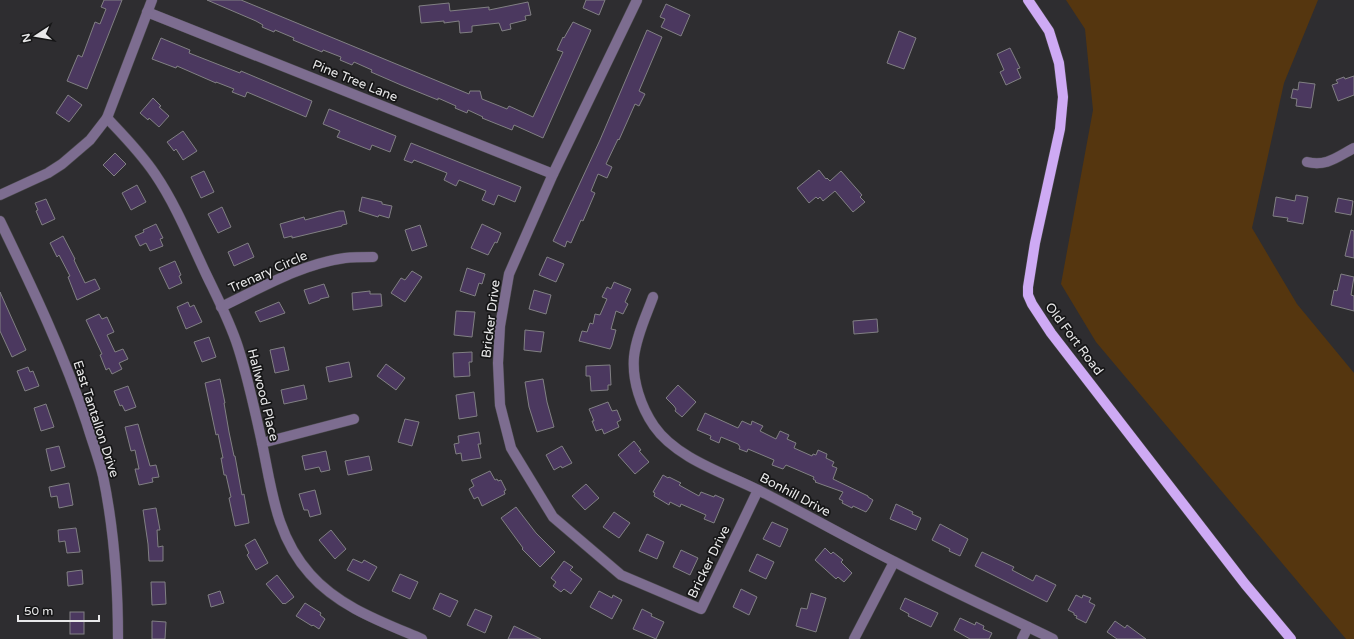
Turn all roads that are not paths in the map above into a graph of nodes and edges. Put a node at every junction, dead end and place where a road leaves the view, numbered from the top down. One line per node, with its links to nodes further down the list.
1 (152, 0): 4 (street)
2 (637, 0): 8 (street, Bricker Drive)
3 (1028, 0): 24 (main road, Old Fort Road)
4 (148, 12): 5 (street); 8 (street, Pine Tree Lane)
5 (107, 118): 9 (street); 13 (street, Hallwood Place)
6 (1354, 148): 7 (street)
7 (1307, 162)
8 (553, 174): 16 (street, Bricker Drive)
9 (0, 195)
10 (0, 221): 19 (street, East Tantallon Drive)
11 (373, 257): 13 (street, Trenary Circle)
12 (653, 297): 16 (street, Bonhill Drive)
13 (222, 307): 15 (street, Hallwood Place)
14 (354, 419): 15 (street)
15 (262, 443): 20 (street, Hallwood Place)
16 (758, 490): 17 (street, Bonhill Drive)
17 (894, 562): 18 (street, Bonhill Drive); 21 (street)
18 (1028, 627): 22 (street); 23 (street, Bonhill Drive)
19 (118, 639)
20 (422, 639)
21 (854, 639)
22 (1022, 639)
23 (1053, 639)
24 (1291, 639)

